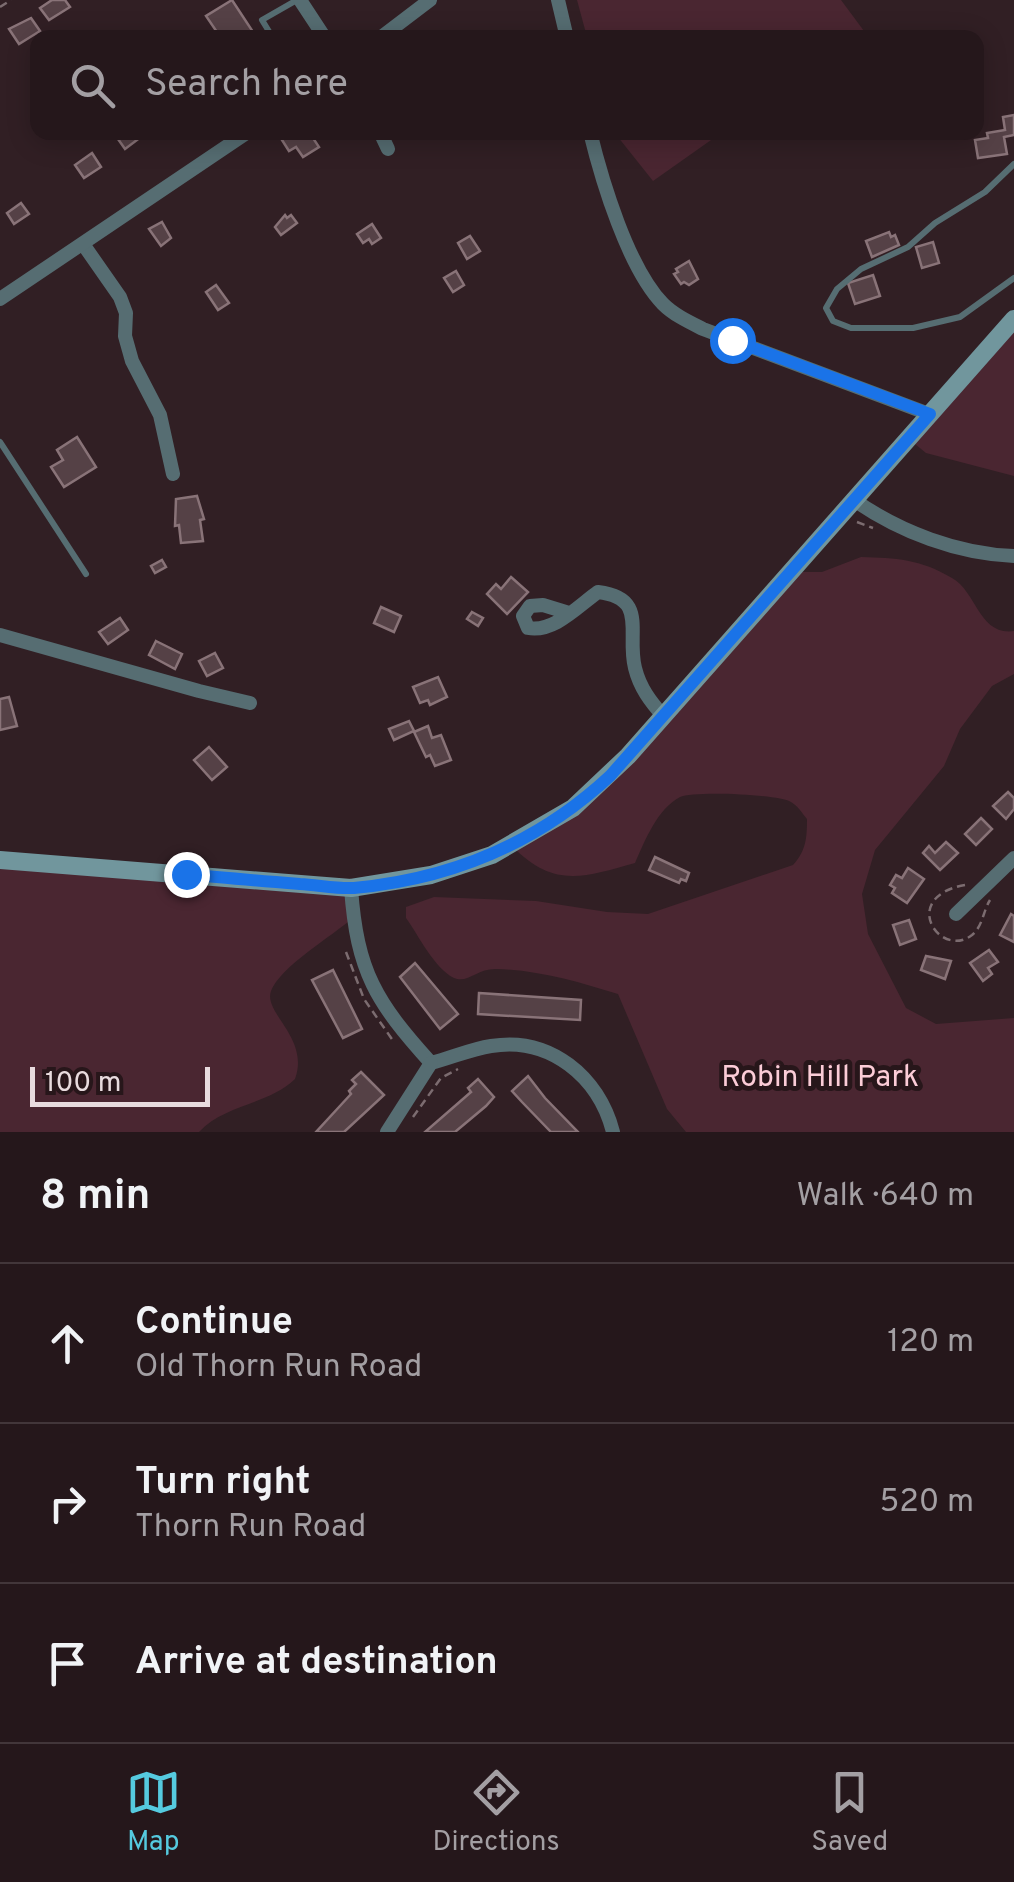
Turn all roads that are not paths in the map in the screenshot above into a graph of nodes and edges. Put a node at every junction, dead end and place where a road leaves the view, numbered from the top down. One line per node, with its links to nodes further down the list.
1 (298, 0): 4 (lane); 5 (street)
2 (430, 0): 6 (street)
3 (558, 0): 7 (street)
4 (268, 30)
5 (319, 30)
6 (391, 30)
7 (565, 30)
8 (236, 140): 13 (street)
9 (384, 140): 11 (street)
10 (592, 140): 17 (street)
11 (388, 149)
12 (1014, 164): 14 (lane)
13 (83, 244): 15 (street); 19 (street)
14 (1014, 278)
15 (0, 299)
16 (1014, 319): 17 (street)
17 (930, 414): 20 (street)
18 (0, 442): 22 (lane)
19 (173, 474)
20 (854, 500): 21 (street); 26 (street)
21 (1014, 556)
22 (86, 574)
23 (568, 613): 26 (street)
24 (0, 635): 25 (street)
25 (250, 702)
26 (664, 717): 29 (street)
27 (1014, 858): 30 (street)
28 (0, 860): 29 (street)
29 (351, 888): 31 (street)
30 (956, 914)
31 (431, 1063): 32 (street); 33 (street)
32 (387, 1132)
33 (613, 1132)

